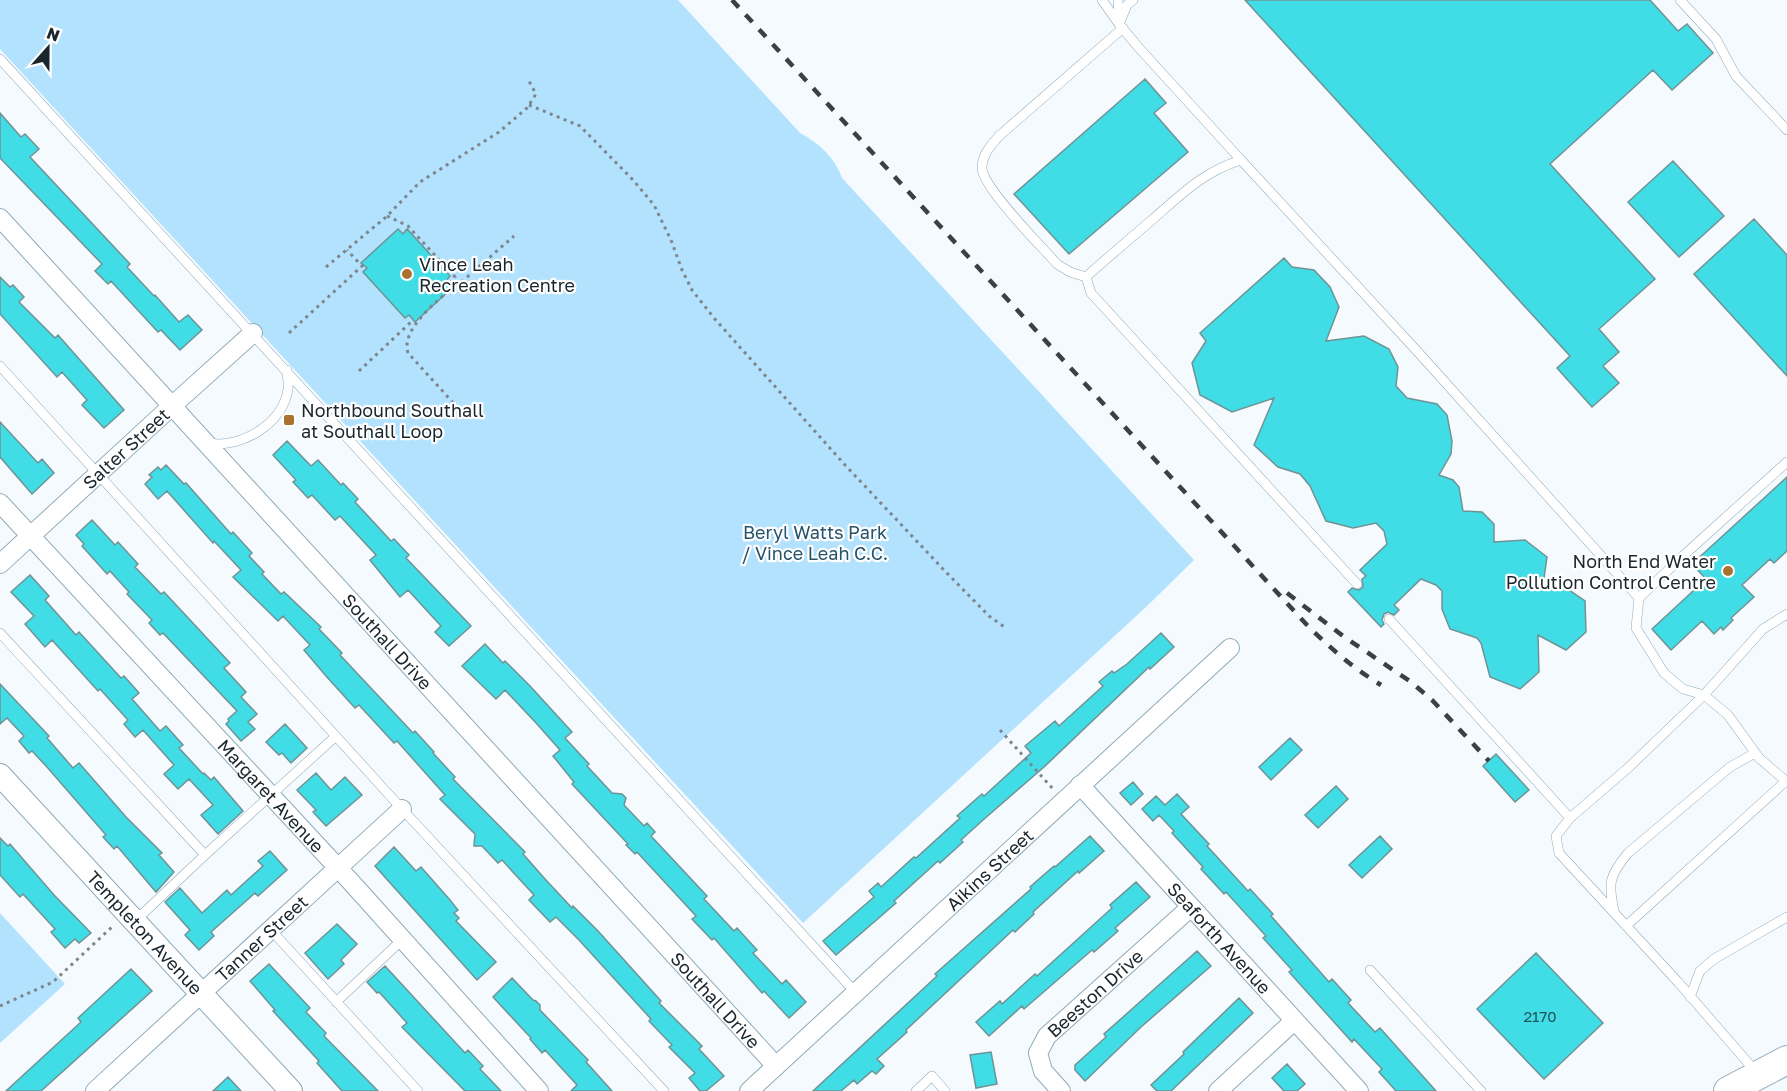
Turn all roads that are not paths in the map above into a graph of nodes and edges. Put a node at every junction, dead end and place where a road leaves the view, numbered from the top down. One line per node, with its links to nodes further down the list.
1 (1102, 0): 5 (lane)
2 (1118, 0): 5 (lane)
3 (1132, 0): 5 (lane)
4 (1680, 0): 7 (lane)
5 (1121, 26): 8 (lane); 10 (lane)
6 (0, 59): 11 (lane)
7 (1787, 130)
8 (1242, 160): 10 (lane); 22 (lane)
9 (0, 218): 14 (street, Southall Drive)
10 (1086, 277): 21 (lane)
11 (253, 333): 13 (lane); 14 (street, Salter Street)
12 (0, 366): 17 (lane)
13 (286, 370): 15 (lane); 47 (lane)
14 (173, 405): 15 (street, Southall Drive); 17 (street, Salter Street)
15 (207, 442): 51 (street, Southall Drive)
16 (1787, 462): 22 (lane)
17 (98, 474): 19 (street, Salter Street); 28 (lane)
18 (0, 503): 19 (street, Margaret Avenue)
19 (30, 536): 20 (street, Salter Street); 33 (street, Margaret Avenue)
20 (0, 564)
21 (1357, 584)
22 (1639, 598): 27 (lane)
23 (1787, 614): 27 (lane)
24 (1389, 619): 35 (lane)
25 (0, 633): 36 (lane)
26 (1230, 648): 32 (street, Aikins Street)
27 (1704, 696): 29 (lane); 35 (lane)
28 (336, 736): 33 (lane); 34 (lane)
29 (1755, 753): 31 (lane); 39 (lane)
30 (0, 775): 41 (street, Templeton Avenue)
31 (1786, 782): 42 (lane)
32 (1080, 785): 38 (street, Seaforth Avenue); 47 (street, Aikins Street)
33 (271, 795): 36 (lane); 37 (street, Margaret Avenue)
34 (402, 809): 37 (street, Tanner Street); 57 (lane)
35 (1570, 818): 39 (lane)
36 (205, 855): 41 (lane)
37 (338, 868): 43 (street, Tanner Street); 44 (street, Margaret Avenue)
38 (1191, 906): 50 (street, Seaforth Avenue); 61 (street, Beeston Drive)
39 (1614, 914): 42 (lane)
40 (1787, 917): 48 (lane)
41 (135, 921): 46 (street, Templeton Avenue)
42 (1626, 926): 48 (lane)
43 (271, 930): 46 (street, Tanner Street); 49 (lane)
44 (403, 939): 49 (lane); 56 (street, Margaret Avenue)
45 (1370, 970): 64 (lane)
46 (201, 994): 53 (street, Tanner Street); 54 (street, Templeton Avenue)
47 (857, 994): 51 (street, Aikins Street)
48 (1690, 997): 52 (lane)
49 (336, 1002): 55 (lane)
50 (1294, 1021): 62 (street); 63 (street, Seaforth Avenue)
51 (776, 1066): 58 (street, Aikins Street)
52 (1774, 1070): 65 (main road)
53 (95, 1091)
54 (291, 1091)
55 (418, 1091)
56 (539, 1091)
57 (664, 1091)
58 (749, 1091)
59 (916, 1091): 60 (lane)
60 (945, 1091)
61 (1061, 1091)
62 (1218, 1091)
63 (1359, 1091)
64 (1481, 1091)
65 (1728, 1091)

